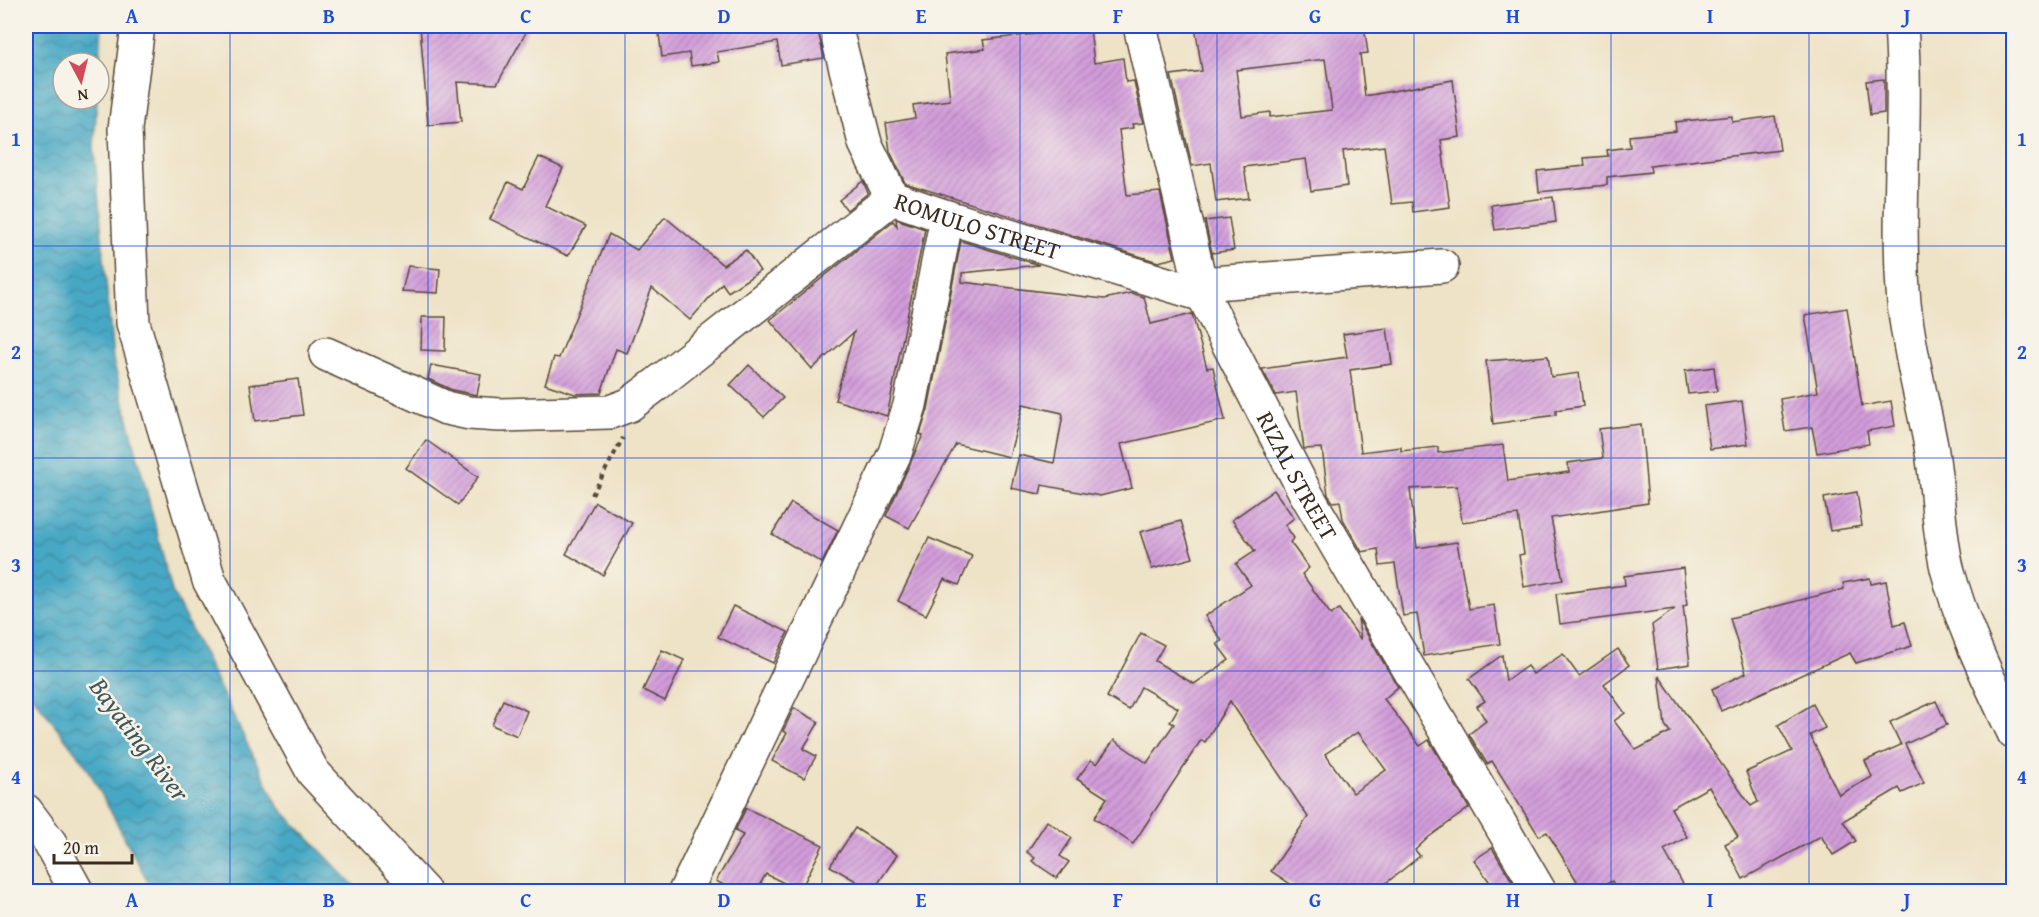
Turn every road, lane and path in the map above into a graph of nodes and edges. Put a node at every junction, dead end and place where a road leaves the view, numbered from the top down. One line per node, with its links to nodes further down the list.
1 (138, 26): 15 (street)
2 (835, 26): 5 (street, ROMULO STREET)
3 (1140, 26): 8 (street, RIZAL STREET)
4 (1901, 26): 12 (street)
5 (892, 198): 6 (street, ROMULO STREET); 10 (street)
6 (946, 217): 8 (street, ROMULO STREET); 16 (street)
7 (1442, 266): 8 (street)
8 (1201, 290): 17 (street, RIZAL STREET)
9 (326, 354): 10 (street)
10 (629, 405): 11 (path)
11 (592, 495)
12 (2013, 733)
13 (26, 811): 14 (street)
14 (77, 891)
15 (424, 891)
16 (685, 891)
17 (1540, 891)

